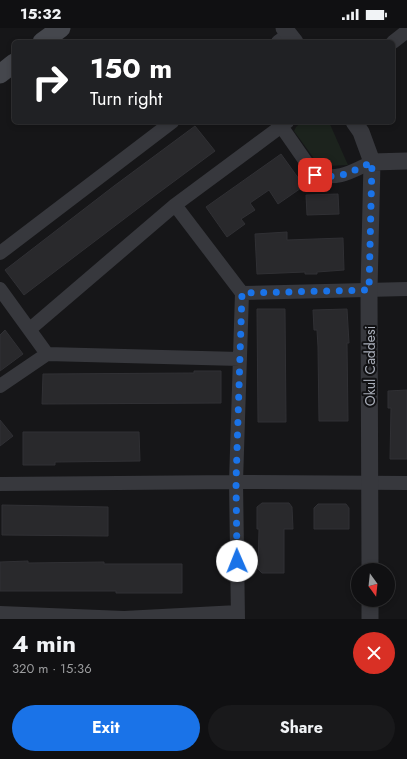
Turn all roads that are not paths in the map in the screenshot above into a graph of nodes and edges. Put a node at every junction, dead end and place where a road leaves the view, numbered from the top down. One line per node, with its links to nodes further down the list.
1 (61, 28): 3 (main road)
2 (407, 32): 4 (street)
3 (45, 40)
4 (395, 41)
5 (12, 65): 6 (main road)
6 (0, 74)
7 (169, 124): 13 (street)
8 (284, 124): 11 (street); 12 (street)
9 (355, 124): 11 (street)
10 (407, 161): 11 (street)
11 (372, 162): 16 (street, Okul Caddesi)
12 (175, 205): 17 (street); 18 (street)
13 (0, 253)
14 (0, 289): 18 (street)
15 (407, 289): 16 (street)
16 (369, 290): 17 (street); 23 (street, Okul Caddesi)
17 (242, 293): 20 (street)
18 (30, 329): 19 (street)
19 (47, 354): 20 (street); 21 (street)
20 (240, 359): 22 (street)
21 (0, 386)
22 (236, 482): 23 (street); 25 (street); 29 (street)
23 (370, 483): 24 (street); 26 (street, Okul Caddesi)
24 (407, 483)
25 (0, 484)
26 (370, 563)
27 (370, 607): 31 (street)
28 (0, 613): 30 (street)
29 (238, 615): 30 (street)
30 (123, 618)
31 (370, 619)

